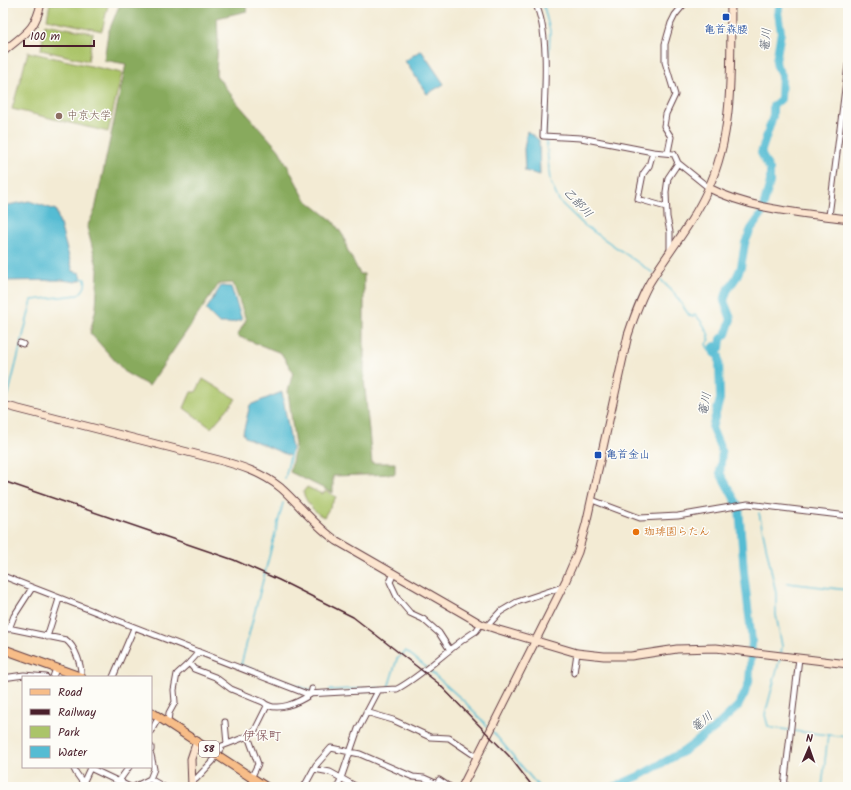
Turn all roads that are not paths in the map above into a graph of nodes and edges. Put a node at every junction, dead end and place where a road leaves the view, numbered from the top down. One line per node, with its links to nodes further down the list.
1 (39, 3): 5 (street)
2 (535, 3): 7 (street)
3 (685, 3): 8 (street)
4 (731, 3): 10 (street)
5 (3, 52)
6 (848, 65): 12 (street)
7 (653, 152): 8 (street); 11 (street)
8 (668, 152): 9 (street)
9 (678, 163): 10 (street); 11 (street)
10 (709, 188): 12 (street); 14 (street)
11 (666, 207): 14 (street)
12 (829, 216): 13 (street)
13 (848, 219)
14 (670, 252): 16 (street)
15 (3, 405): 18 (street)
16 (592, 500): 17 (street); 20 (street)
17 (848, 516)
18 (394, 573): 23 (street); 29 (street)
19 (3, 576): 21 (street)
20 (562, 587): 23 (street); 27 (street)
21 (32, 588): 22 (street); 24 (street)
22 (59, 599): 25 (street); 26 (street)
23 (484, 625): 27 (street); 29 (street)
24 (6, 628): 26 (street)
25 (134, 628): 30 (street); 40 (street)
26 (47, 637): 39 (street)
27 (537, 640): 31 (street); 56 (street)
28 (3, 650): 35 (main road)
29 (450, 650): 42 (street)
30 (199, 652): 33 (street); 43 (street)
31 (577, 653): 32 (street); 36 (street)
32 (799, 658): 34 (street); 79 (street)
33 (189, 663): 44 (street); 48 (street)
34 (848, 664)
35 (55, 673): 38 (main road)
36 (574, 673)
37 (35, 676): 41 (street)
38 (74, 676)
39 (81, 676)
40 (113, 676)
41 (3, 679)
42 (378, 691): 43 (street); 45 (street)
43 (311, 692): 44 (street)
44 (267, 706): 51 (street)
45 (366, 712): 54 (street); 56 (street)
46 (152, 713): 47 (main road, 58)
47 (159, 717): 48 (main road, 58); 50 (street)
48 (168, 722): 52 (main road, 58)
49 (226, 722): 53 (street)
50 (152, 728)
51 (248, 736): 53 (street); 62 (street)
52 (197, 741): 55 (main road, 58); 67 (street)
53 (227, 744): 55 (street)
54 (350, 751): 61 (street); 64 (street); 77 (street)
55 (217, 755): 62 (main road, 58); 67 (street)
56 (477, 757): 78 (street)
57 (152, 760): 63 (street)
58 (74, 768): 68 (street)
59 (90, 768): 66 (street); 68 (street)
60 (128, 768): 66 (street)
61 (314, 769): 64 (street); 74 (street)
62 (251, 778): 73 (main road, 58)
63 (150, 779): 71 (street); 72 (street)
64 (341, 779): 75 (street); 76 (street)
65 (439, 780): 77 (street)
66 (120, 781): 69 (street); 70 (street)
67 (192, 784)
68 (85, 785)
69 (117, 787)
70 (130, 787)
71 (134, 787)
72 (164, 787)
73 (266, 787)
74 (304, 787)
75 (338, 787)
76 (357, 787)
77 (450, 787)
78 (462, 787)
79 (784, 787)

